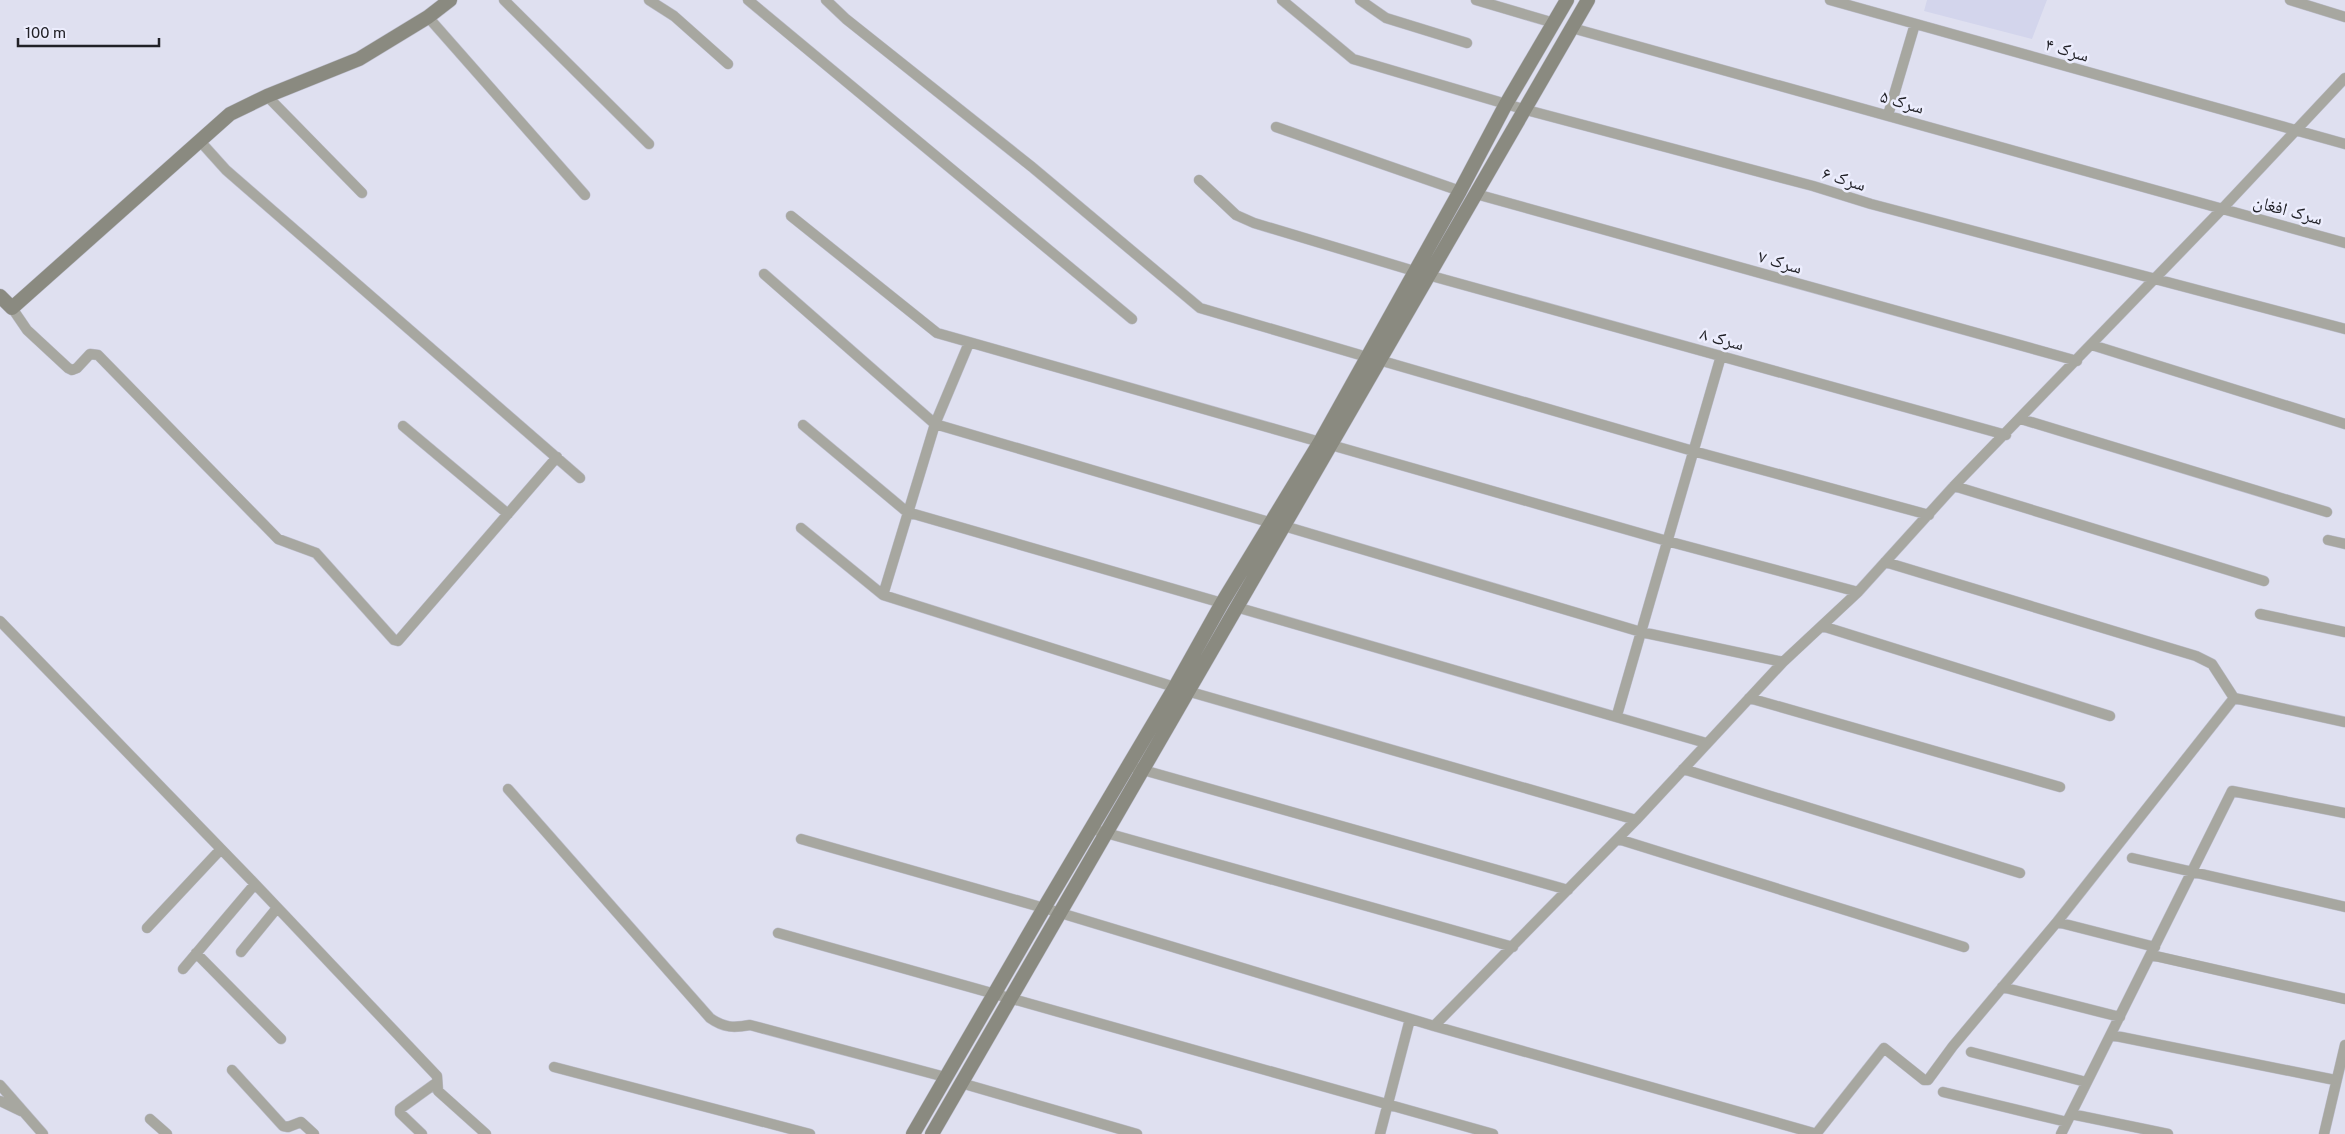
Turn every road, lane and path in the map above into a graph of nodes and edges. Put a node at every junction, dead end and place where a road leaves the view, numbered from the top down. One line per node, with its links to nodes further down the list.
1 (450, 0): 13 (street)
2 (504, 0): 28 (street)
3 (649, 0): 19 (street)
4 (748, 0): 44 (street)
5 (826, 0): 49 (street)
6 (1282, 0): 22 (street, سرک ۶)
7 (1360, 0): 18 (street)
8 (1476, 0): 15 (street)
9 (1567, 0): 15 (street)
10 (1588, 0): 17 (street)
11 (1830, 0): 16 (street, سرک ۴)
12 (2290, 0): 14 (street)
13 (428, 16): 21 (street); 34 (street)
14 (2345, 16)
15 (1554, 22): 22 (street)
16 (1915, 24): 24 (street); 26 (street, سرک ۴)
17 (1572, 28): 23 (street); 24 (street, سرک ۵)
18 (1466, 43)
19 (728, 64)
20 (2345, 78): 26 (street)
21 (267, 96): 27 (street); 32 (street)
22 (1506, 104): 23 (street, سرک ۶); 31 (street)
23 (1523, 110): 33 (street); 41 (street, سرک ۶)
24 (1888, 115): 35 (street, سرک ۵)
25 (1276, 127): 31 (street)
26 (2294, 131): 29 (street, سرک ۴); 35 (street)
27 (199, 140): 43 (street); 59 (street)
28 (649, 144)
29 (2345, 144)
30 (1198, 180): 38 (street)
31 (1460, 191): 38 (street)
32 (362, 193)
33 (1476, 194): 40 (street); 50 (street, سرک ۷)
34 (585, 195)
35 (2222, 209): 37 (street, سرک افغان); 41 (street)
36 (791, 216): 46 (street)
37 (2345, 243)
38 (1414, 271): 49 (street)
39 (764, 274): 52 (street)
40 (1428, 275): 48 (street, سرک ۸); 49 (street)
41 (2155, 278): 45 (street, سرک ۶); 47 (street)
42 (0, 296): 43 (street)
43 (12, 308): 64 (street)
44 (1132, 319)
45 (2345, 329)
46 (969, 343): 52 (street); 57 (street)
47 (2092, 345): 50 (street); 53 (street)
48 (1721, 356): 56 (street, سرک ۸); 58 (street)
49 (1373, 359): 57 (street); 58 (street)
50 (2077, 361): 51 (street)
51 (2022, 419): 56 (street); 63 (street)
52 (935, 424): 62 (street); 66 (street)
53 (2345, 424)
54 (802, 425): 62 (street)
55 (402, 426): 64 (street)
56 (2006, 435): 61 (street)
57 (1325, 443): 66 (street); 69 (street)
58 (1693, 451): 65 (street); 69 (street)
59 (557, 457): 60 (street); 64 (street)
60 (580, 478)
61 (1954, 486): 65 (street); 72 (street)
62 (908, 512): 74 (street); 75 (street)
63 (2327, 512)
64 (508, 514)
65 (1929, 515): 71 (street)
66 (1278, 524): 75 (street); 76 (street); 80 (street)
67 (800, 528): 74 (street)
68 (2328, 540): 70 (street)
69 (1667, 541): 73 (street); 80 (street)
70 (2345, 544)
71 (1886, 562): 73 (street); 85 (street)
72 (2264, 581)
73 (1858, 592): 79 (street)
74 (883, 595): 83 (street)
75 (1222, 603): 83 (street)
76 (1236, 607): 83 (street); 86 (street)
77 (2260, 614): 81 (street)
78 (0, 621): 99 (street)
79 (1822, 626): 82 (street); 87 (street)
80 (1641, 632): 82 (street); 86 (street)
81 (2345, 632)
82 (1783, 662): 84 (street)
83 (1181, 689): 90 (street); 95 (street)
84 (1749, 698): 89 (street); 92 (street)
85 (2234, 698): 88 (street); 109 (street)
86 (1617, 716): 89 (street)
87 (2110, 716)
88 (2345, 722)
89 (1706, 743): 91 (street)
90 (1135, 768): 96 (street); 104 (street)
91 (1683, 769): 95 (street); 102 (street)
92 (2060, 787)
93 (508, 789): 131 (street)
94 (2345, 813): 101 (street)
95 (1636, 820): 98 (street)
96 (1098, 831): 107 (street); 108 (street); 112 (street)
97 (801, 839): 107 (street)
98 (1618, 839): 104 (street); 113 (street)
99 (221, 849): 103 (street); 110 (street)
100 (2132, 858): 101 (street)
101 (2190, 872): 105 (street); 114 (street)
102 (2020, 873)
103 (255, 884): 106 (street); 116 (street)
104 (1568, 890): 112 (street)
105 (2345, 907)
106 (277, 908): 115 (street); 134 (street)
107 (1044, 908): 108 (street); 119 (street)
108 (1058, 912): 120 (street); 123 (street)
109 (2057, 922): 114 (street); 118 (street)
110 (147, 928)
111 (778, 933): 119 (street)
112 (1513, 947): 124 (street)
113 (1964, 947)
114 (2153, 951): 121 (street); 122 (street)
115 (241, 952)
116 (196, 953): 117 (street); 126 (street)
117 (182, 969)
118 (2002, 987): 122 (street); 154 (street)
119 (994, 994): 120 (street); 131 (street)
120 (1009, 999): 135 (street); 139 (street)
121 (2345, 1000)
122 (2120, 1017): 125 (street)
123 (1410, 1019): 124 (street); 139 (street)
124 (1434, 1026): 154 (street)
125 (2111, 1035): 132 (street); 133 (street)
126 (281, 1039)
127 (2345, 1044): 132 (street)
128 (1971, 1052): 133 (street)
129 (554, 1067): 148 (street)
130 (232, 1070): 145 (street)
131 (945, 1077): 149 (street)
132 (2335, 1080): 157 (street)
133 (2086, 1082): 141 (street)
134 (436, 1083): 146 (street); 147 (street)
135 (961, 1083): 150 (street); 151 (street)
136 (0, 1085): 140 (street)
137 (1943, 1092): 141 (street)
138 (0, 1102): 140 (street)
139 (1387, 1104): 152 (street); 153 (street)
140 (26, 1114): 143 (street)
141 (2069, 1118): 155 (street); 156 (street)
142 (150, 1119): 144 (street)
143 (43, 1134)
144 (167, 1134)
145 (314, 1134)
146 (422, 1134)
147 (486, 1134)
148 (810, 1134)
149 (913, 1134)
150 (932, 1134)
151 (1136, 1134)
152 (1380, 1134)
153 (1493, 1134)
154 (1816, 1134)
155 (2061, 1134)
156 (2168, 1134)
157 (2324, 1134)

